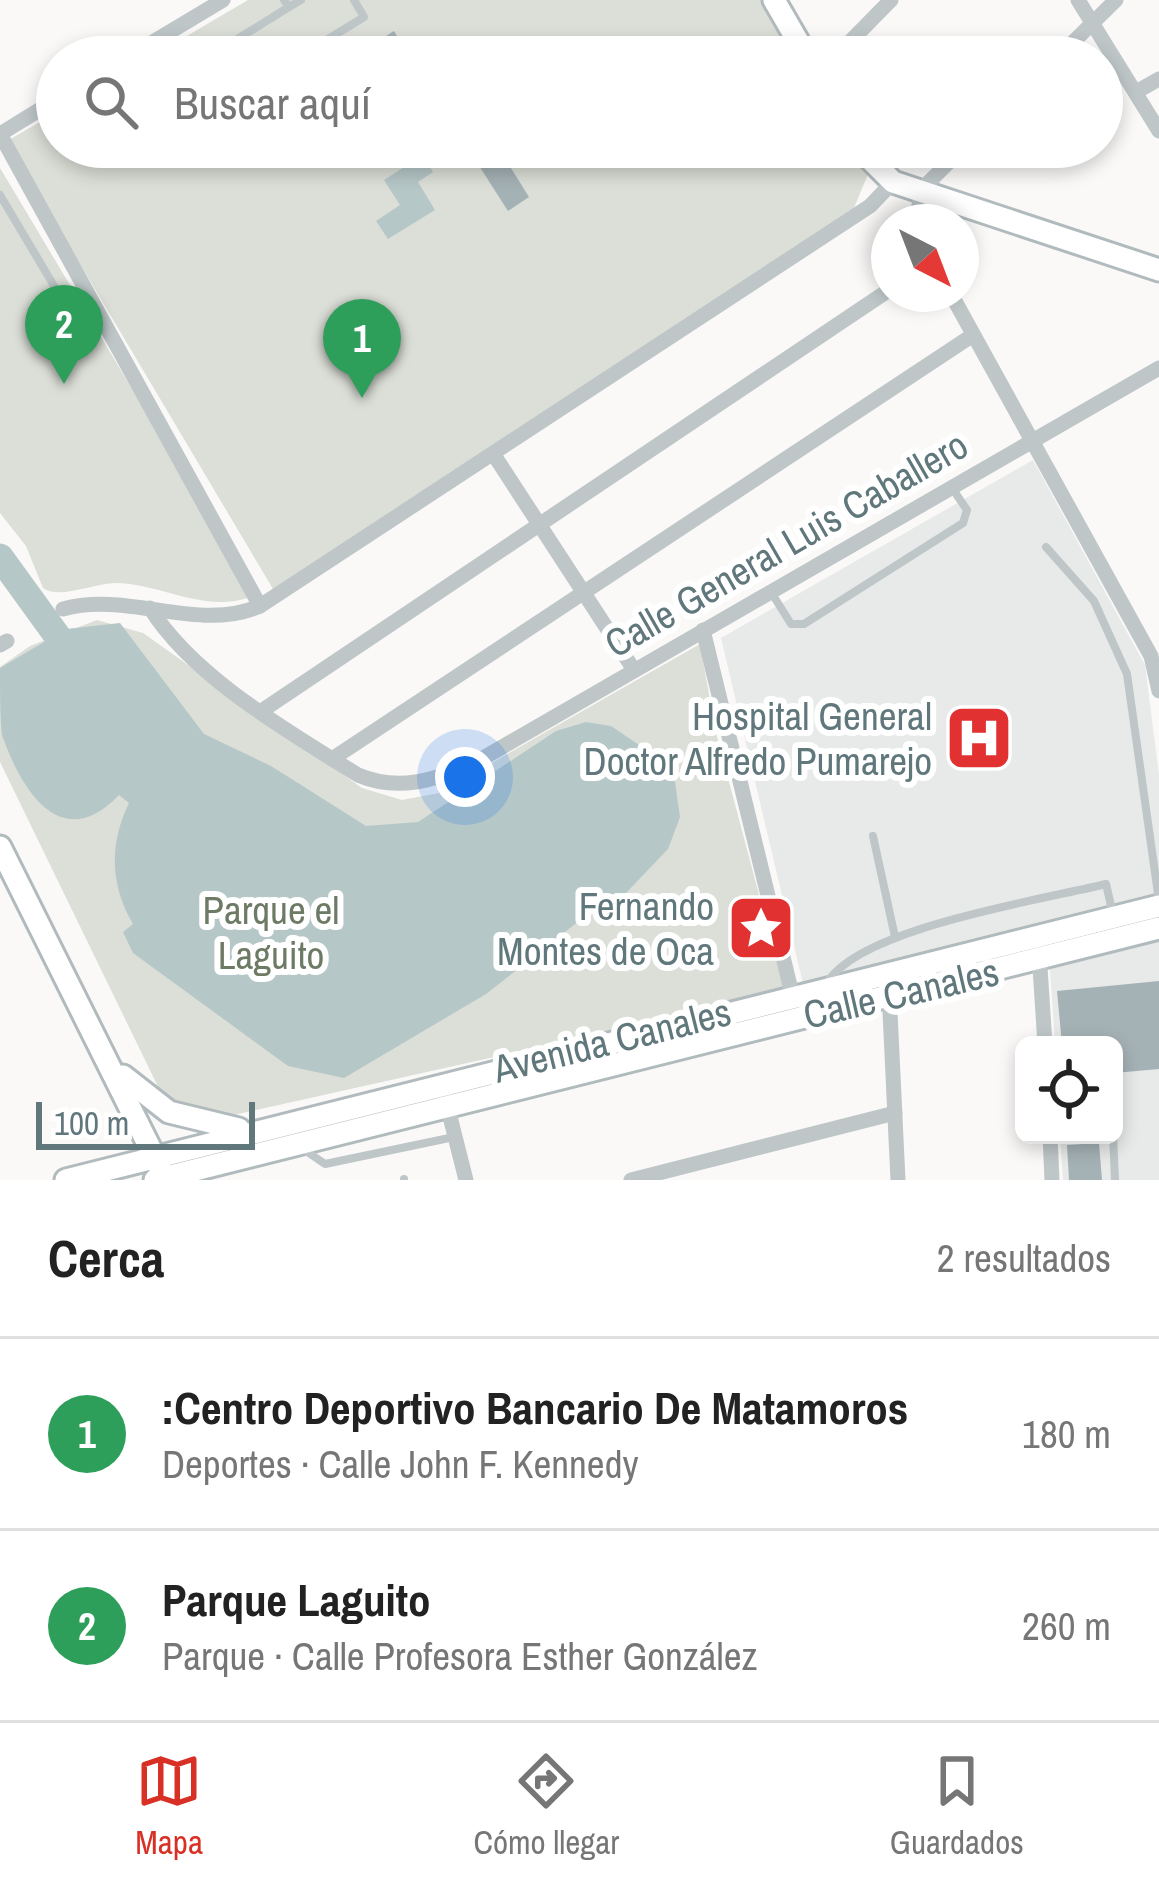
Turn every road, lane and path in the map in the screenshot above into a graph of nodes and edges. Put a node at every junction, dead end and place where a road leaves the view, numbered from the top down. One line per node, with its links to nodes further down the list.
1 (223, 0): 10 (street)
2 (301, 0): 8 (lane)
3 (354, 0): 12 (lane)
4 (774, 0): 13 (main road)
5 (892, 0): 14 (street)
6 (1078, 0): 9 (street)
7 (1116, 0): 9 (street)
8 (286, 4): 11 (lane)
9 (1093, 24): 15 (street); 16 (street)
10 (163, 36)
11 (240, 36)
12 (332, 36)
13 (795, 36)
14 (857, 36)
15 (1080, 36)
16 (1101, 36)
17 (1123, 71): 19 (street)
18 (1159, 79): 19 (street)
19 (1136, 92): 21 (street)
20 (36, 113): 22 (street)
21 (1159, 131)
22 (0, 134): 30 (street)
23 (879, 168): 25 (main road)
24 (943, 168): 26 (street)
25 (893, 182): 26 (main road); 36 (street)
26 (922, 189): 28 (street); 29 (main road)
27 (0, 196): 30 (lane)
28 (919, 204)
29 (1159, 270)
30 (88, 294): 42 (street)
31 (871, 302): 38 (street)
32 (961, 312): 33 (street)
33 (973, 335): 35 (street); 41 (street)
34 (1159, 368): 35 (street, Calle General Luis Caballero)
35 (1029, 441): 37 (street, Calle General Luis Caballero); 47 (street)
36 (494, 455): 38 (street); 42 (street)
37 (951, 486): 40 (street, Calle General Luis Caballero); 40 (lane)
38 (541, 527): 41 (street); 49 (street)
39 (1046, 547): 53 (lane)
40 (771, 591): 45 (street, Calle General Luis Caballero)
41 (585, 595): 46 (street); 50 (street)
42 (260, 606): 44 (street)
43 (63, 608): 44 (street)
44 (150, 608): 49 (street, Calle General Luis Caballero)
45 (703, 630): 46 (street, Calle General Luis Caballero); 60 (street)
46 (634, 670): 50 (street, Calle General Luis Caballero)
47 (1158, 678): 48 (street)
48 (1159, 691)
49 (263, 710): 50 (street, Calle General Luis Caballero)
50 (332, 759)
51 (874, 836): 56 (lane)
52 (0, 847): 64 (main road)
53 (1159, 903): 54 (main road)
54 (1116, 928): 55 (main road, Calle Canales); 56 (lane); 57 (main road, Calle Canales)
55 (1159, 928)
56 (895, 937): 59 (lane)
57 (1039, 948): 58 (main road, Avenida Canales); 61 (main road, Calle Canales); 63 (street)
58 (888, 972): 59 (main road, Avenida Canales); 61 (street)
59 (824, 988): 60 (main road, Avenida Canales)
60 (793, 994): 62 (street); 65 (main road, Avenida Canales)
61 (890, 997): 62 (main road, Calle Canales); 66 (street)
62 (797, 1018): 65 (main road, Calle Canales)
63 (1044, 1036)
64 (108, 1061): 67 (main road); 73 (main road)
65 (444, 1094): 67 (main road, Avenida Canales); 68 (street); 69 (main road, Calle Canales)
66 (895, 1113): 76 (street); 77 (street)
67 (251, 1130): 73 (main road, Avenida Canales)
68 (455, 1137): 69 (lane); 75 (street)
69 (298, 1144): 73 (main road, Calle Canales)
70 (1050, 1144): 78 (street)
71 (1113, 1144): 79 (lane)
72 (135, 1171): 73 (main road, Avenida Canales); 74 (main road, Avenida Canales)
73 (160, 1174)
74 (66, 1180)
75 (466, 1180)
76 (631, 1180)
77 (898, 1180)
78 (1052, 1180)
79 (1114, 1180)

